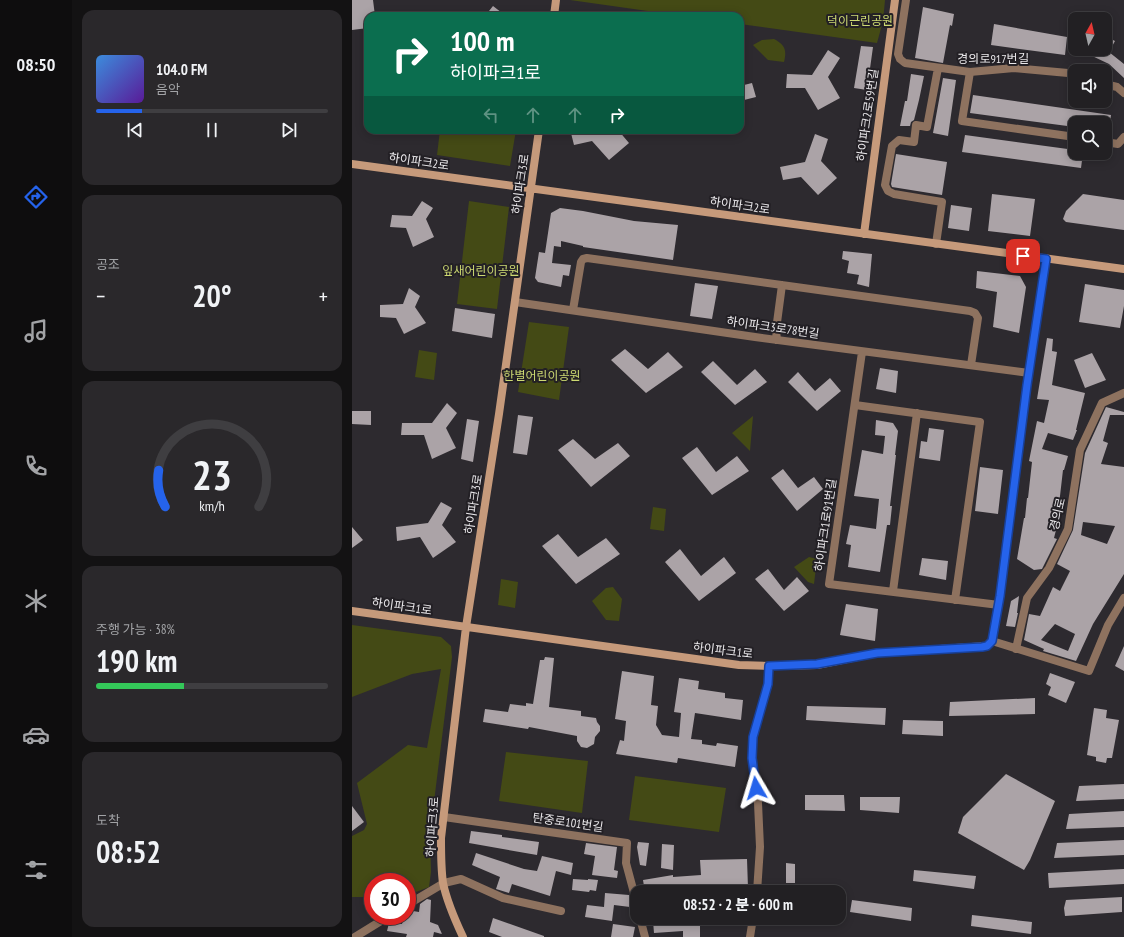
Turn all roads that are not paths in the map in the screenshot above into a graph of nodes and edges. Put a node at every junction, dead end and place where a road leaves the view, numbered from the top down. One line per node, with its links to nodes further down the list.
1 (556, 0): 4 (street)
2 (895, 0): 16 (street, 하이파크2로59번길)
3 (906, 0): 5 (street, 경의로917번길)
4 (554, 12)
5 (938, 68): 6 (street, 경의로917번길); 17 (street)
6 (970, 72): 7 (street, 경의로917번길); 11 (street)
7 (1068, 74)
8 (1112, 86): 9 (street)
9 (1124, 93)
10 (539, 134): 15 (street, 하이파크3로)
11 (1068, 136)
12 (1124, 137): 13 (street)
13 (1112, 143)
14 (352, 164): 15 (street, 하이파크2로)
15 (532, 188): 16 (street, 하이파크2로); 21 (street, 하이파크3로)
16 (864, 234): 17 (street, 하이파크2로)
17 (936, 244): 18 (street, 하이파크2로)
18 (1046, 259): 19 (street, 하이파크2로); 26 (street)
19 (1124, 269)
20 (782, 285): 22 (street); 23 (street); 25 (street)
21 (515, 302): 22 (street, 하이파크3로78번길); 35 (street, 하이파크3로)
22 (573, 310): 23 (street, 하이파크3로78번길)
23 (777, 340): 24 (street, 하이파크3로78번길)
24 (862, 352): 25 (street, 하이파크3로78번길); 28 (street, 하이파크1로91번길)
25 (971, 365): 26 (street, 하이파크3로78번길)
26 (1029, 373): 33 (street)
27 (1124, 392): 37 (street, 경의로)
28 (854, 405): 29 (street); 30 (street, 하이파크1로91번길)
29 (917, 414): 30 (street); 32 (street)
30 (892, 591): 32 (street, 하이파크1로91번길)
31 (1124, 598): 37 (street)
32 (955, 600): 33 (street, 하이파크1로91번길)
33 (999, 605): 36 (street)
34 (352, 611): 35 (street, 하이파크1로)
35 (466, 627): 38 (street, 하이파크1로); 39 (street, 하이파크3로)
36 (992, 641): 37 (street); 38 (street, 하이파크1로)
37 (1016, 649)
38 (769, 666): 42 (street)
39 (444, 817): 40 (street, 하이파크3로); 41 (street, 탄중로101번길)
40 (444, 883): 43 (street); 44 (street); 49 (street, 하이파크3로)
41 (632, 885)
42 (757, 885)
43 (416, 900)
44 (561, 911)
45 (374, 925): 48 (street)
46 (642, 925): 50 (street)
47 (752, 925): 51 (street)
48 (354, 937)
49 (463, 937)
50 (645, 937)
51 (750, 937)

